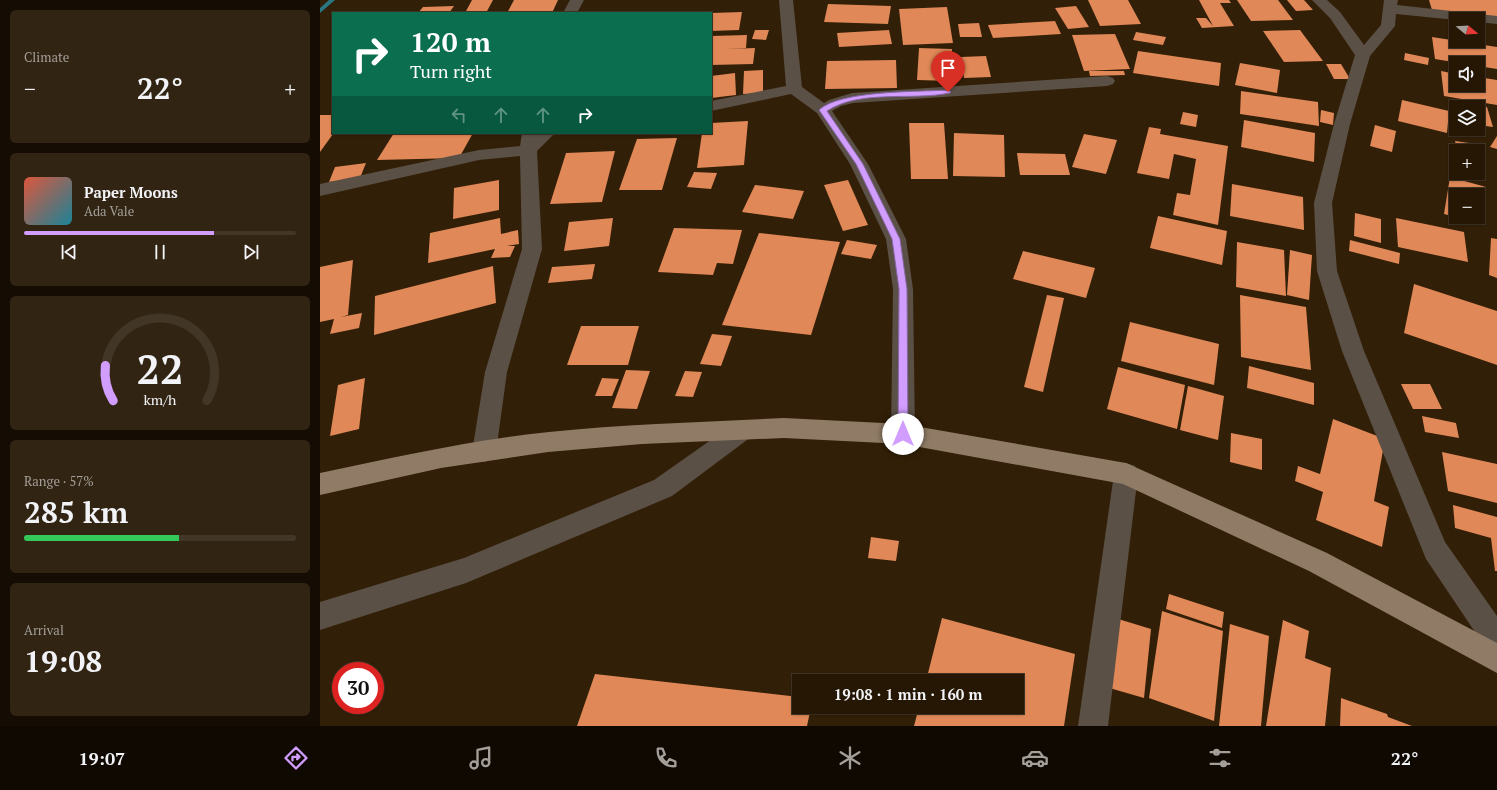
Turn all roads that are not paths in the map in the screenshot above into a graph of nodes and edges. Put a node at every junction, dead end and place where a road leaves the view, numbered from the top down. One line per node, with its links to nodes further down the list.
1 (576, 0): 5 (street)
2 (788, 0): 9 (street)
3 (1319, 0): 7 (street)
4 (1391, 4): 6 (street); 7 (street)
5 (570, 12)
6 (1497, 20)
7 (1363, 55): 21 (street)
8 (1107, 82): 11 (street)
9 (794, 89): 10 (street); 11 (street)
10 (712, 106)
11 (823, 110): 16 (street)
12 (545, 134): 13 (street)
13 (529, 142): 14 (street); 17 (street)
14 (320, 190)
15 (743, 430): 16 (main road); 17 (main road); 20 (street)
16 (903, 434): 18 (main road)
17 (484, 452): 19 (main road)
18 (1126, 474): 22 (main road); 23 (street)
19 (320, 484)
20 (320, 616)
21 (1497, 640)
22 (1497, 659)
23 (1093, 726)

